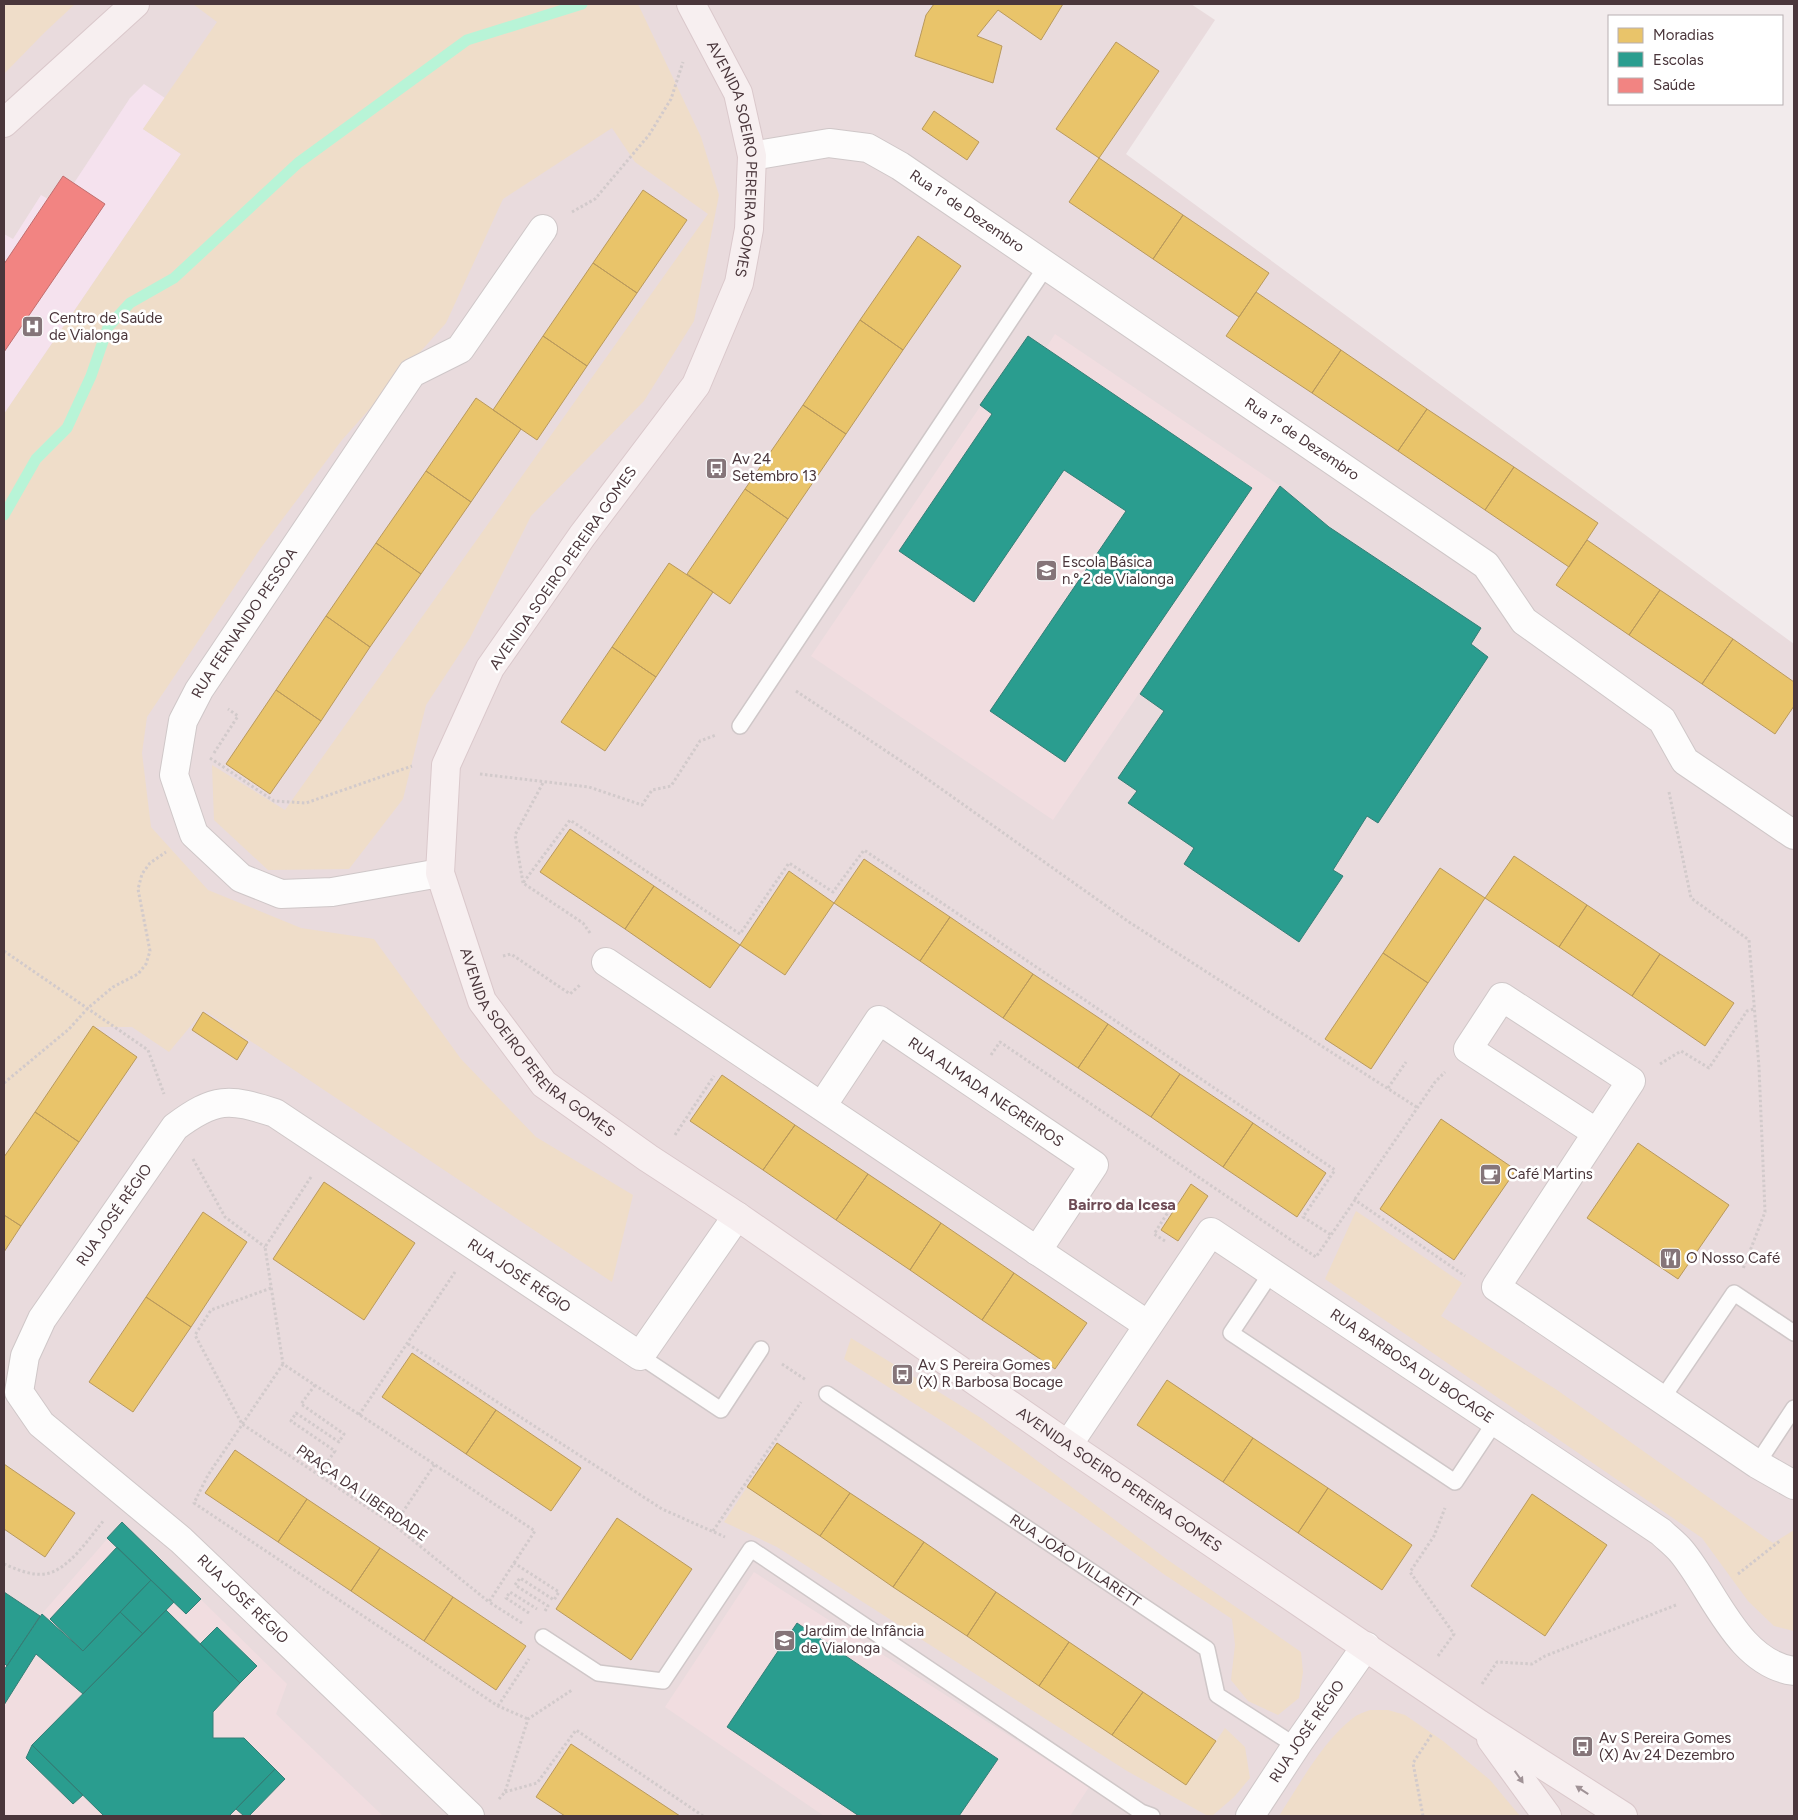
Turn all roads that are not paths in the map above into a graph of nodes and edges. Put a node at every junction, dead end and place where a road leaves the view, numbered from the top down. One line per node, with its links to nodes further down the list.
1 (135, 4): 3 (street)
2 (691, 4): 4 (street, AVENIDA SOEIRO PEREIRA GOMES)
3 (4, 123)
4 (752, 156): 6 (street, Rua 1º de Dezembro); 9 (street, AVENIDA SOEIRO PEREIRA GOMES)
5 (543, 229): 9 (street, RUA FERNANDO PESSOA)
6 (1047, 265): 7 (lane); 8 (street, Rua 1º de Dezembro)
7 (740, 726)
8 (1794, 834)
9 (440, 873): 13 (street, AVENIDA SOEIRO PEREIRA GOMES)
10 (606, 962): 11 (street)
11 (822, 1106): 14 (street); 14 (street, RUA ALMADA NEGREIROS)
12 (1597, 1133): 12 (street); 21 (street)
13 (737, 1216): 19 (street); 24 (street, AVENIDA SOEIRO PEREIRA GOMES)
14 (1037, 1250): 16 (street)
15 (1271, 1273): 16 (street, RUA BARBOSA DU BOCAGE); 23 (street, RUA BARBOSA DU BOCAGE); 23 (lane)
16 (1148, 1326): 24 (street, RUA BARBOSA DU BOCAGE)
17 (1794, 1333): 21 (lane)
18 (761, 1350): 19 (lane)
19 (640, 1356): 32 (street, RUA JOSÉ RÉGIO)
20 (827, 1394): 31 (lane, RUA JOÃO VILLARETT)
21 (1662, 1399): 25 (street)
22 (1794, 1408): 25 (lane)
23 (1495, 1422): 29 (street, RUA BARBOSA DU BOCAGE)
24 (1068, 1446): 28 (street, AVENIDA SOEIRO PEREIRA GOMES)
25 (1757, 1464): 26 (street)
26 (1794, 1485)
27 (543, 1637): 33 (lane)
28 (1366, 1646): 30 (street, AVENIDA SOEIRO PEREIRA GOMES); 31 (street, RUA JOSÉ RÉGIO)
29 (1794, 1671)
30 (1479, 1724): 35 (street, AVENIDA SOEIRO PEREIRA GOMES, one-way to 35); 36 (street, AVENIDA SOEIRO PEREIRA GOMES, one-way to 30)
31 (1296, 1746): 34 (street, RUA JOSÉ RÉGIO)
32 (470, 1816)
33 (1152, 1816)
34 (1250, 1816)
35 (1547, 1816)
36 (1624, 1816)

